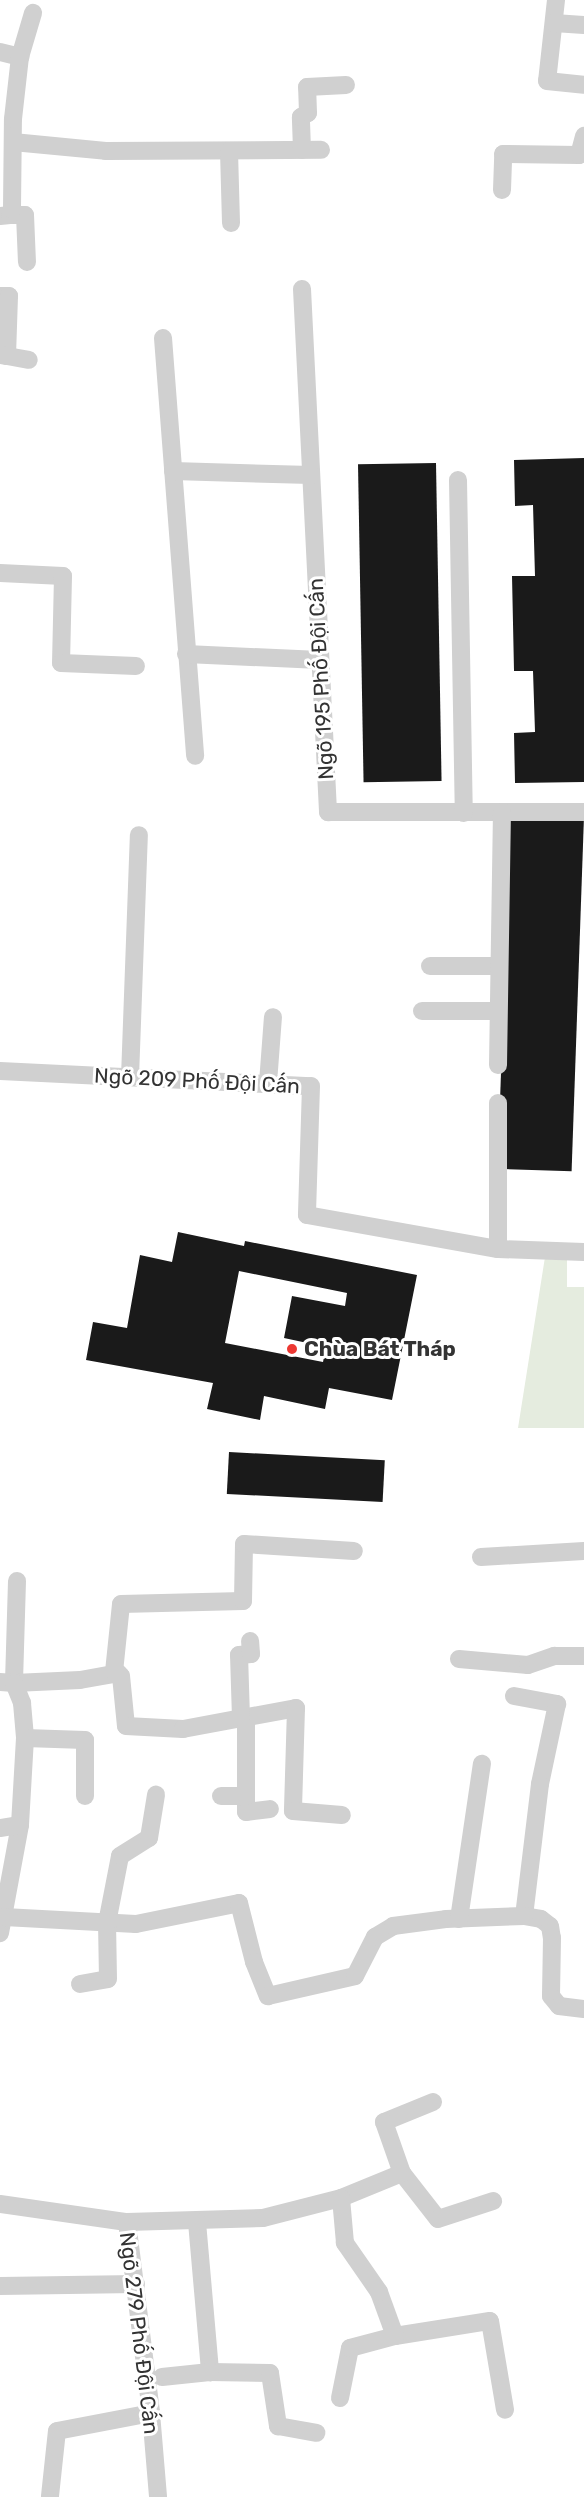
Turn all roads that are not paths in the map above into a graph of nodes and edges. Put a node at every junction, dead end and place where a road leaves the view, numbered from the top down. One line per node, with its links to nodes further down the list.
1 (556, 0): 3 (lane)
2 (33, 13): 6 (lane)
3 (554, 23): 4 (lane); 8 (lane)
4 (584, 25)
5 (0, 52): 6 (lane)
6 (20, 57): 10 (lane)
7 (346, 85): 11 (lane)
8 (584, 85)
9 (584, 136): 14 (lane)
10 (13, 142): 13 (lane); 15 (lane)
11 (302, 150): 12 (lane); 13 (lane)
12 (321, 150)
13 (229, 151): 16 (lane)
14 (502, 190)
15 (5, 216): 17 (lane)
16 (231, 223)
17 (27, 262)
18 (302, 289): 24 (lane, Ngõ 195 Phố Đội Cấn)
19 (0, 296): 21 (lane)
20 (162, 338): 23 (lane)
21 (4, 356): 22 (lane)
22 (29, 360)
23 (173, 471): 24 (lane); 27 (lane)
24 (311, 475): 28 (lane, Ngõ 195 Phố Đội Cấn)
25 (458, 480): 33 (lane)
26 (0, 573): 29 (lane)
27 (186, 654): 28 (lane); 30 (lane)
28 (320, 660): 33 (lane, Ngõ 195 Phố Đội Cấn)
29 (136, 666)
30 (195, 756)
31 (502, 812): 32 (lane, Ngõ 195 Phố Đội Cấn); 33 (lane, Ngõ 195 Phố Đội Cấn); 36 (lane)
32 (584, 812)
33 (464, 813)
34 (139, 835): 42 (lane)
35 (430, 966): 36 (lane)
36 (498, 966): 38 (lane)
37 (422, 1011): 38 (lane)
38 (498, 1011): 40 (lane)
39 (273, 1017): 43 (lane)
40 (498, 1065)
41 (0, 1071): 42 (lane, Ngõ 209 Phố Đội Cấn)
42 (130, 1077): 43 (lane, Ngõ 209 Phố Đội Cấn)
43 (268, 1083): 45 (lane, Ngõ 209 Phố Đội Cấn)
44 (498, 1103): 45 (lane)
45 (498, 1249): 46 (lane, Ngõ 209 Phố Đội Cấn)
46 (584, 1252)
47 (354, 1551): 54 (lane)
48 (584, 1551): 49 (lane)
49 (481, 1557)
50 (17, 1581): 55 (lane)
51 (250, 1641): 57 (lane)
52 (584, 1656): 53 (lane)
53 (459, 1659)
54 (114, 1672): 55 (lane); 57 (lane)
55 (7, 1683): 58 (lane)
56 (514, 1696): 68 (lane)
57 (244, 1718): 62 (lane); 65 (lane)
58 (25, 1738): 61 (lane); 66 (lane)
59 (483, 1764): 69 (lane)
60 (156, 1795): 70 (lane)
61 (85, 1796)
62 (246, 1796): 63 (lane); 64 (lane)
63 (221, 1797)
64 (270, 1809)
65 (342, 1815)
66 (21, 1825): 67 (lane); 71 (lane)
67 (0, 1828)
68 (524, 1916): 69 (lane); 73 (lane)
69 (459, 1919): 70 (lane)
70 (107, 1923): 71 (lane); 72 (lane)
71 (2, 1925)
72 (80, 1984)
73 (584, 2009)
74 (433, 2102): 75 (lane)
75 (402, 2173): 76 (lane); 77 (lane)
76 (341, 2198): 80 (lane); 83 (lane)
77 (493, 2201)
78 (0, 2204): 79 (lane, Ngõ 279 Phố Đội Cấn)
79 (127, 2222): 80 (lane); 81 (lane, Ngõ 279 Phố Đội Cấn)
80 (197, 2222): 84 (lane)
81 (136, 2284): 82 (lane); 88 (lane, Ngõ 279 Phố Đội Cấn)
82 (0, 2286)
83 (396, 2336): 86 (lane); 87 (lane)
84 (210, 2372): 85 (lane); 89 (lane)
85 (162, 2377)
86 (340, 2398)
87 (505, 2409)
88 (151, 2414): 90 (lane); 91 (lane, Ngõ 279 Phố Đội Cấn)
89 (316, 2433)
90 (50, 2496)
91 (158, 2497)

